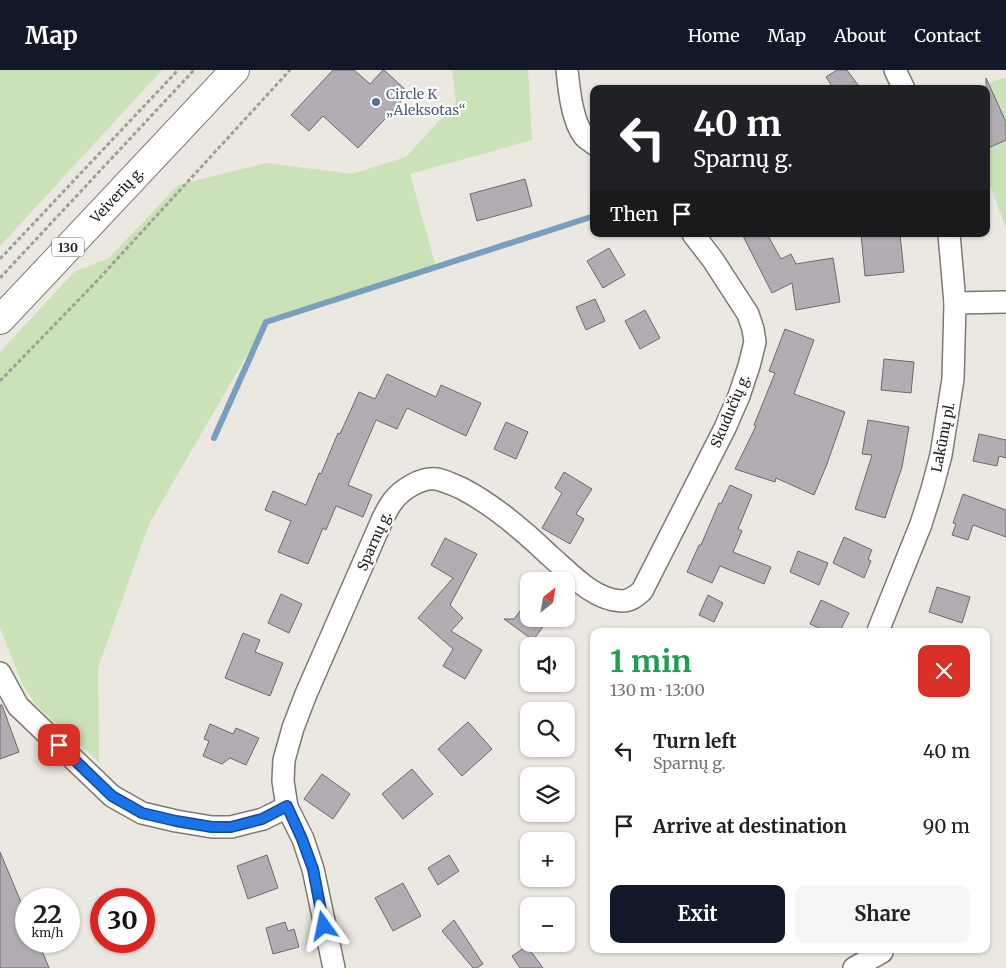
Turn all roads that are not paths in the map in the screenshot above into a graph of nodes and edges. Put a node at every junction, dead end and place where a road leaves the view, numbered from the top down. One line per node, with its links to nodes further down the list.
1 (235, 70): 10 (main road, Veiverių g. / 130)
2 (567, 70): 5 (street)
3 (894, 70): 4 (street)
4 (902, 85)
5 (590, 141)
6 (695, 237): 11 (street, Skudučių g.)
7 (949, 237): 9 (street, Lakūnų pl.)
8 (1006, 302): 9 (street)
9 (955, 303): 12 (street, Lakūnų pl.)
10 (0, 320)
11 (642, 590): 14 (street, Sparnų g.)
12 (879, 628)
13 (0, 673): 14 (street)
14 (287, 806): 16 (street, Sparnų g.)
15 (884, 956): 17 (street)
16 (334, 968)
17 (854, 968)

